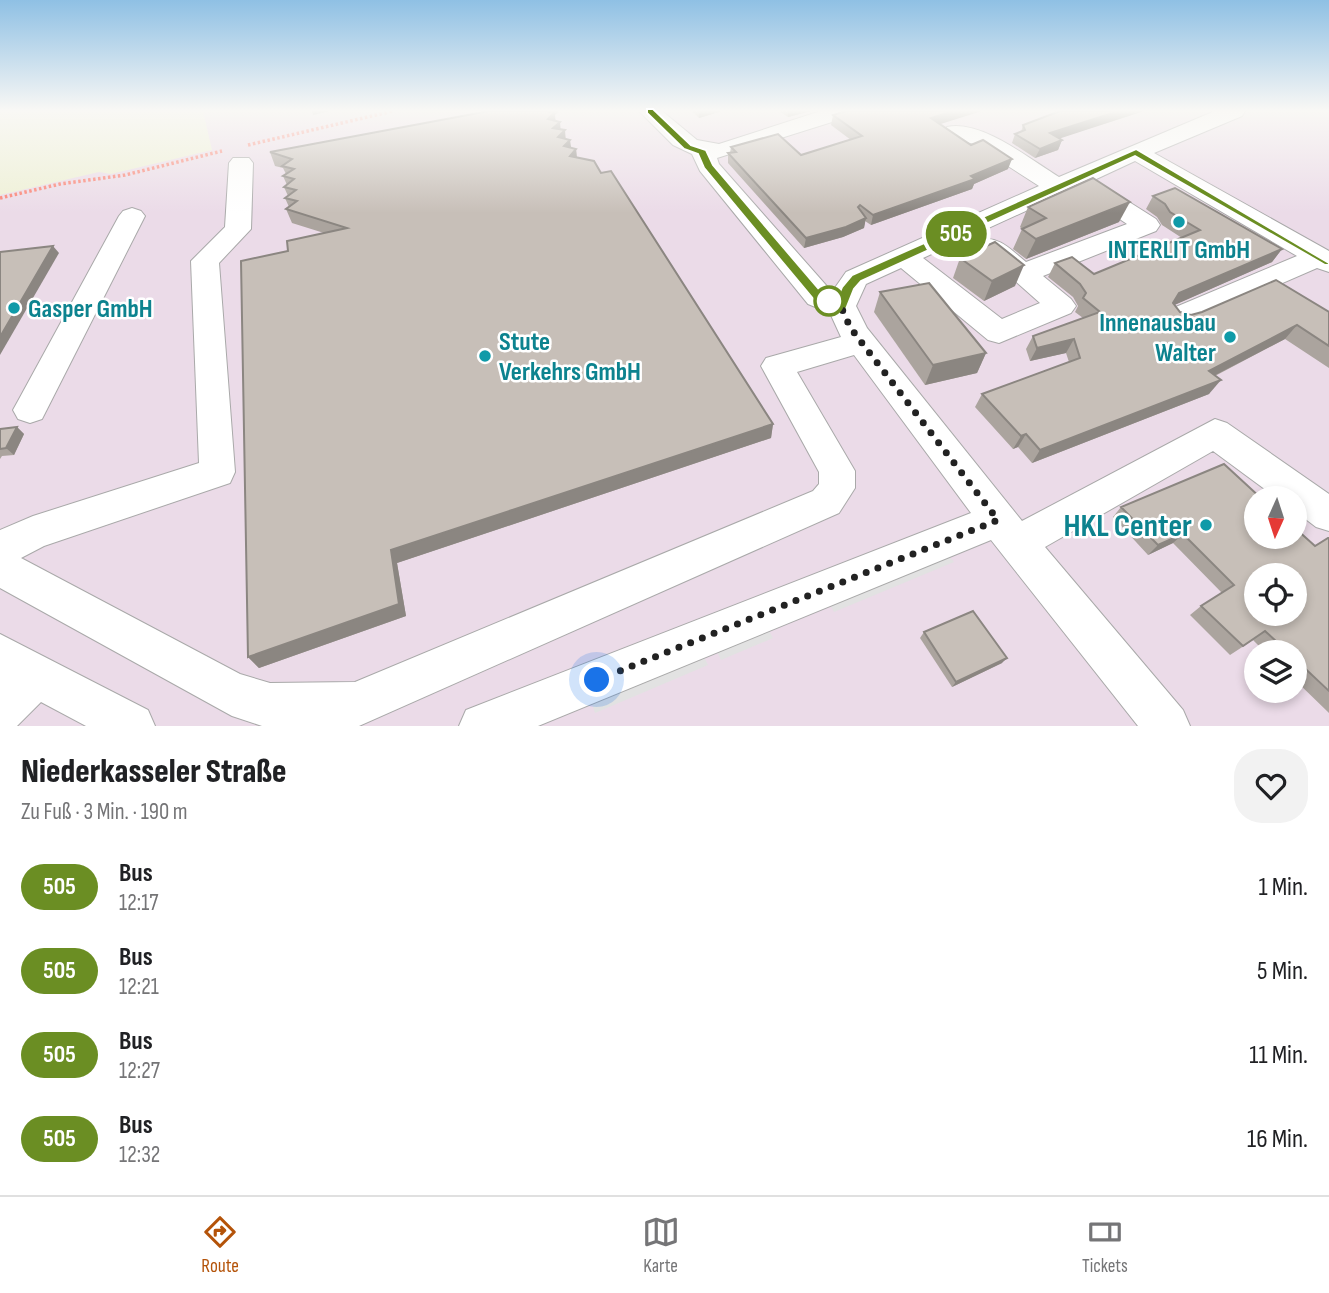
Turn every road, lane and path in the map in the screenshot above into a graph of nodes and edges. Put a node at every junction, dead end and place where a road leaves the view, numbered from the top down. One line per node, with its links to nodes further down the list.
1 (268, 145): 8 (path)
2 (686, 145): 6 (street)
3 (740, 145): 6 (street)
4 (993, 145): 9 (street)
5 (1152, 145): 7 (street)
6 (703, 152): 16 (street)
7 (1136, 152): 9 (street); 14 (street)
8 (234, 154): 10 (path); 22 (street)
9 (1068, 183): 12 (street); 15 (street)
10 (0, 198)
11 (132, 216): 19 (street)
12 (968, 229): 13 (street); 15 (street)
13 (904, 257): 15 (street); 16 (street)
14 (1324, 260): 17 (street)
15 (1023, 274)
16 (841, 306): 18 (street)
17 (1181, 316)
18 (861, 342): 21 (street); 23 (street)
19 (30, 410)
20 (1329, 514): 21 (street)
21 (1008, 531): 27 (street); 28 (street)
22 (0, 549)
23 (0, 567)
24 (18, 665): 25 (street); 26 (street)
25 (0, 711)
26 (132, 726)
27 (482, 726)
28 (1167, 726)

